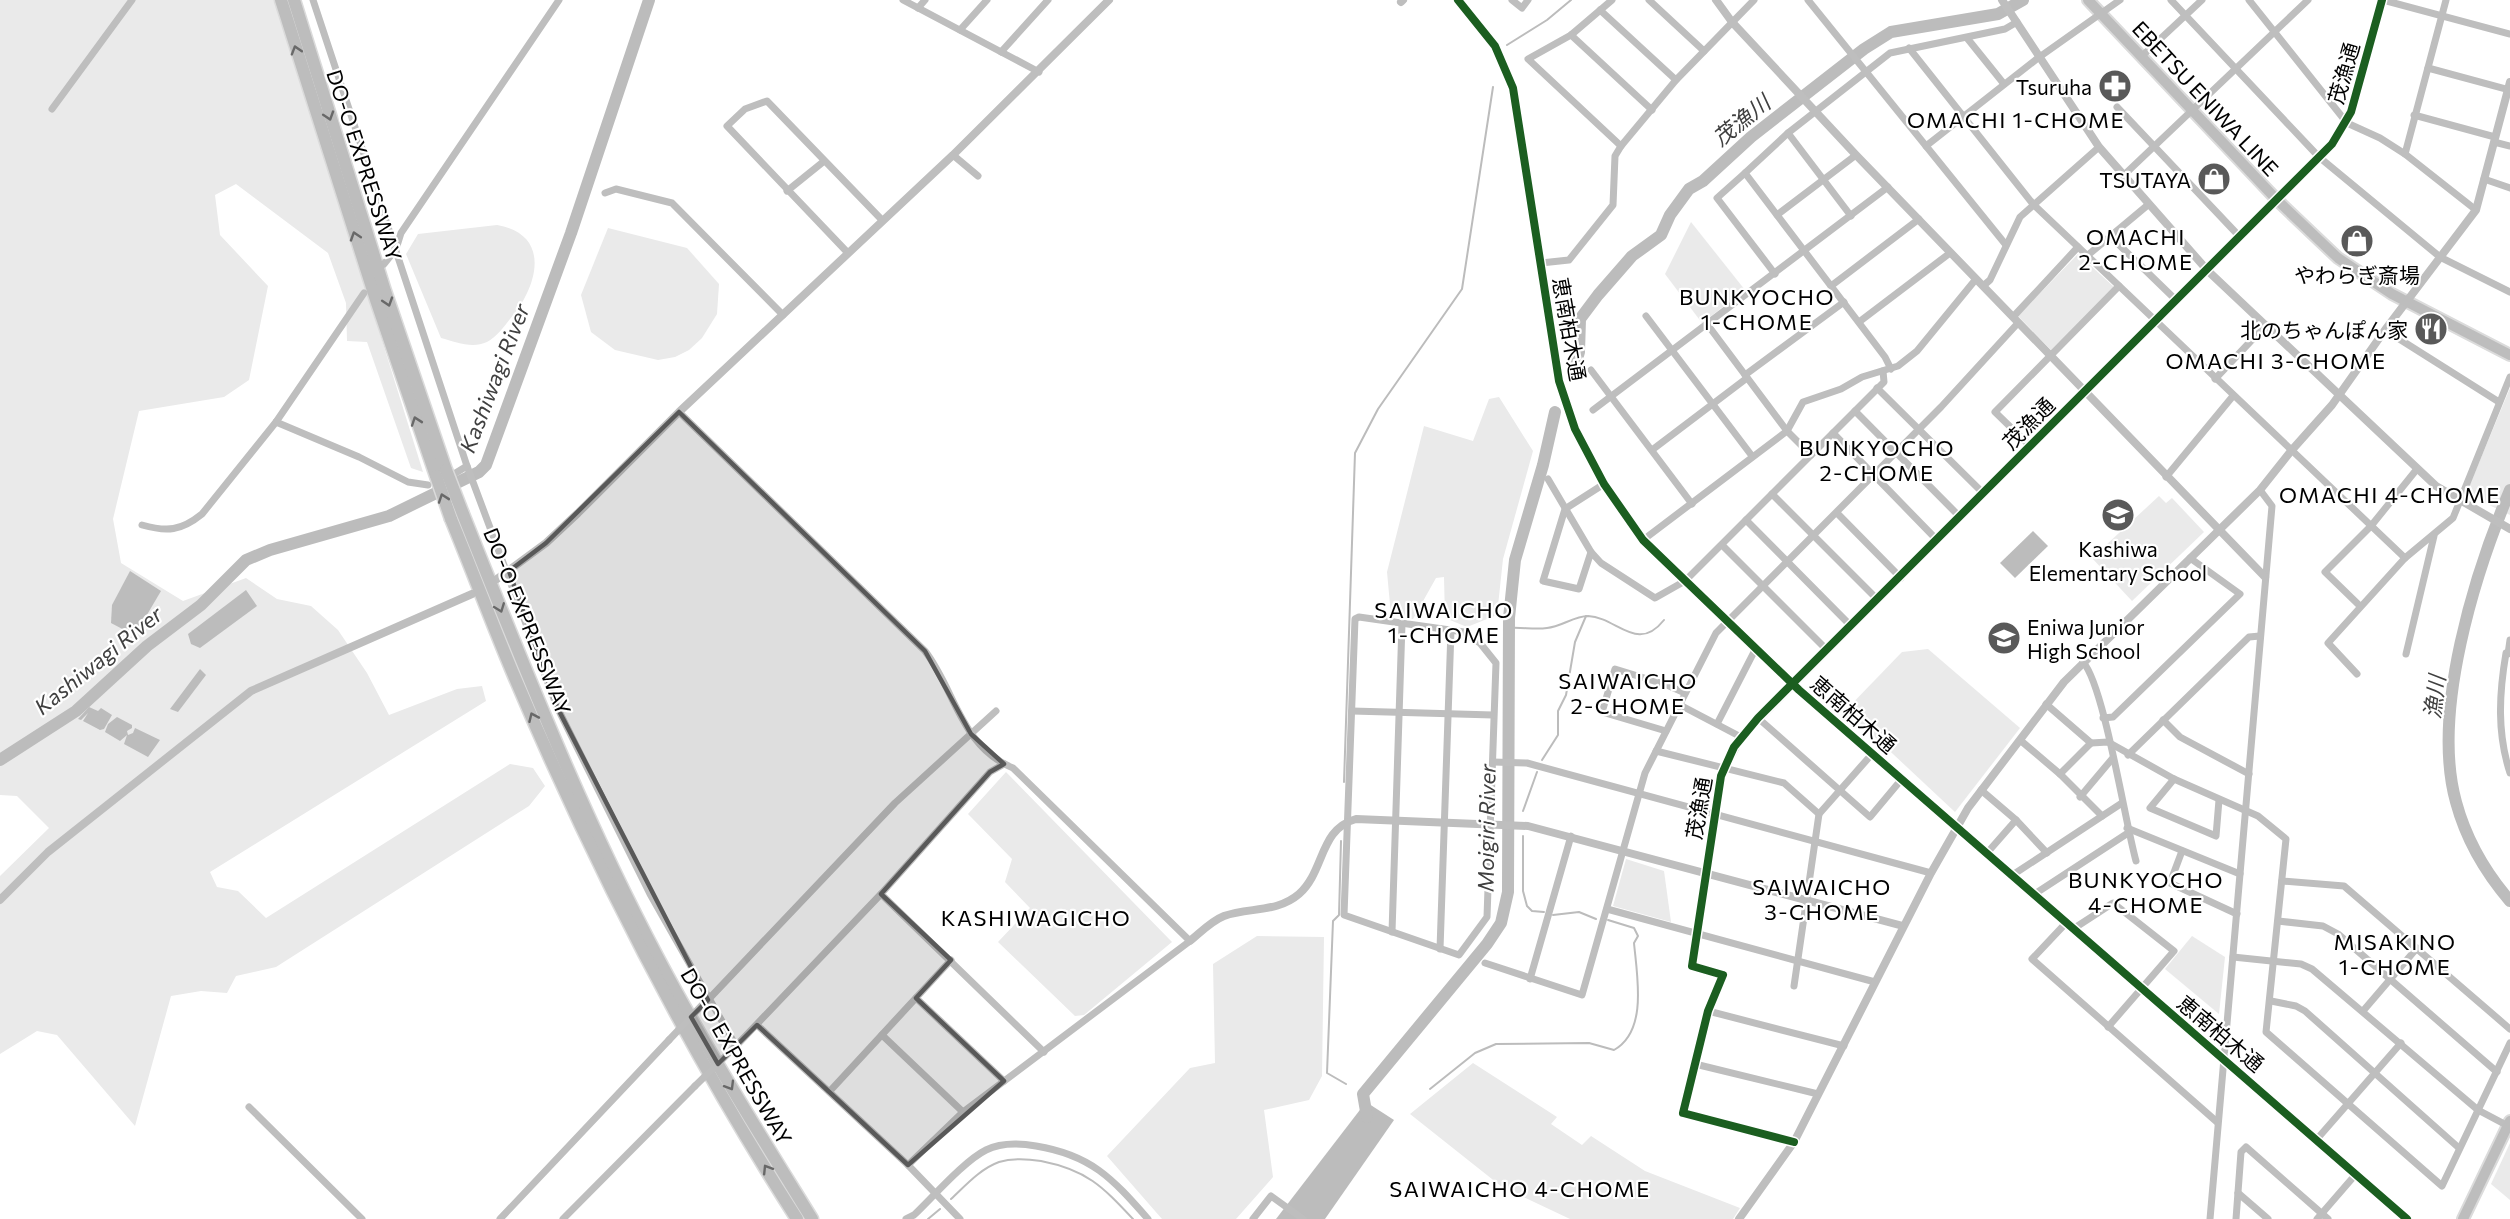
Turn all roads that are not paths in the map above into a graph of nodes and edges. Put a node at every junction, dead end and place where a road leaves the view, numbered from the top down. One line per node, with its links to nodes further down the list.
1 (132, 0): 54 (street)
2 (281, 0): 149 (highway, DO-O EXPRESSWAY, one-way to 2)
3 (294, 0): 149 (highway, DO-O EXPRESSWAY, one-way to 149)
4 (314, 0): 93 (street)
5 (559, 0): 93 (street)
6 (903, 0): 28 (street)
7 (925, 0): 28 (street)
8 (987, 0): 35 (street)
9 (1048, 0): 42 (street)
10 (1109, 0): 48 (street)
11 (1458, 0): 99 (street, 恵南柏木通)
12 (1512, 0): 13 (street)
13 (1528, 0)
14 (1612, 0): 29 (street)
15 (1649, 0): 41 (street)
16 (1716, 0): 34 (street)
17 (1754, 0): 34 (street)
18 (1808, 0): 45 (street)
19 (2088, 0): 30 (main road, EBETSU ENIWA LINE)
20 (2120, 0): 30 (street)
21 (2171, 0): 32 (street)
22 (2202, 0): 32 (street)
23 (2249, 0): 36 (street)
24 (2308, 0): 36 (street)
25 (2383, 0): 31 (street); 59 (street, 茂漁通)
26 (2446, 0): 31 (street)
27 (2003, 1): 33 (street)
28 (918, 8): 35 (street)
29 (1600, 10): 38 (street); 49 (street)
30 (2102, 15): 43 (main road, EBETSU ENIWA LINE); 44 (street)
31 (2442, 15): 37 (street); 47 (street)
32 (2186, 16): 43 (street); 46 (street)
33 (2015, 20): 39 (street); 44 (street)
34 (1732, 22): 41 (street); 52 (street)
35 (960, 30): 42 (street)
36 (2274, 31): 46 (street); 59 (street)
37 (2510, 34)
38 (1571, 35): 55 (street); 62 (street)
39 (1967, 38): 40 (street); 50 (street)
40 (1909, 48): 45 (street); 58 (street)
41 (1704, 51): 49 (street)
42 (1001, 52): 48 (street)
43 (2142, 56): 56 (main road, EBETSU ENIWA LINE)
44 (2038, 58): 50 (street); 65 (street)
45 (1864, 67): 52 (street); 63 (street)
46 (2235, 68): 56 (street); 70 (street)
47 (2428, 68): 51 (street); 57 (street)
48 (1039, 72): 68 (street)
49 (1676, 80): 55 (street)
50 (2004, 84): 58 (street)
51 (2509, 87): 61 (street)
52 (1812, 107): 60 (street); 69 (street)
53 (2117, 107): 66 (street)
54 (52, 109)
55 (1652, 110): 62 (street)
56 (2193, 110): 66 (street); 81 (main road, EBETSU ENIWA LINE)
57 (2414, 115): 61 (street); 67 (street)
58 (1962, 118): 63 (street); 82 (street)
59 (2347, 123): 67 (street); 70 (street, 茂漁通)
60 (1788, 133): 72 (street); 75 (street)
61 (2494, 139): 64 (street); 76 (street)
62 (1621, 146): 99 (street)
63 (1926, 146): 91 (street)
64 (2510, 146)
65 (2099, 147): 73 (street); 82 (street)
66 (2154, 147): 73 (street); 90 (street)
67 (2405, 153): 84 (street)
68 (953, 155): 74 (street); 88 (street)
69 (1856, 155): 75 (street); 77 (street)
70 (2319, 157): 81 (street, 茂漁通); 98 (street)
71 (823, 162): 79 (street); 79 (street); 88 (street)
72 (1745, 172): 85 (street); 102 (street)
73 (2124, 175): 83 (street)
74 (978, 176)
75 (1823, 179): 85 (street); 86 (street)
76 (2484, 179): 78 (street); 84 (street)
77 (1888, 187): 86 (street); 87 (street)
78 (2510, 188)
79 (787, 191): 95 (street)
80 (605, 193): 111 (street)
81 (2277, 200): 90 (street, 茂漁通); 110 (main road, EBETSU ENIWA LINE)
82 (2033, 204): 91 (street); 92 (street)
83 (2149, 204): 89 (street); 101 (street)
84 (2476, 210): 98 (street)
85 (1777, 215): 94 (street)
86 (1851, 216): 94 (street)
87 (1919, 219): 96 (street); 104 (street)
88 (882, 220): 95 (street)
89 (2112, 237): 97 (street); 108 (street)
90 (2240, 237): 101 (street, 茂漁通)
91 (2006, 245): 103 (street)
92 (2078, 247): 97 (street); 113 (street)
93 (396, 249): 100 (street); 147 (street)
94 (1804, 251): 102 (street); 104 (street)
95 (848, 253): 111 (street)
96 (1950, 253): 103 (street); 114 (street)
97 (2088, 255): 105 (street)
98 (2440, 257): 106 (street); 110 (street)
99 (1541, 263): 153 (street, 恵南柏木通)
100 (384, 264)
101 (2208, 271): 108 (street, 茂漁通); 117 (street)
102 (1774, 274): 116 (street)
103 (1979, 282): 113 (street); 123 (street)
104 (1832, 286): 109 (street)
105 (2119, 286): 115 (street); 121 (street)
106 (2510, 292)
107 (364, 293): 137 (street)
108 (2177, 301): 115 (street, 茂漁通)
109 (1844, 302): 114 (street); 124 (street)
110 (2408, 302): 118 (street); 120 (main road, EBETSU ENIWA LINE)
111 (783, 315): 136 (street)
112 (1646, 316): 119 (street)
113 (2015, 320): 121 (street); 138 (street)
114 (1859, 322): 123 (street)
115 (2156, 322): 126 (street); 128 (street, 茂漁通)
116 (1707, 324): 119 (street); 124 (street)
117 (2266, 325): 126 (street); 129 (street)
118 (2385, 330): 129 (street); 132 (street)
119 (1672, 351): 131 (street); 133 (street)
120 (2510, 355)
121 (2051, 357): 128 (street); 141 (street)
122 (1591, 370): 131 (street)
123 (1887, 370): 127 (street); 139 (street)
124 (1746, 376): 133 (street); 139 (street)
125 (2510, 377): 132 (street)
126 (2215, 379): 130 (street)
127 (1877, 388): 135 (street); 138 (street)
128 (2085, 392): 141 (street, 茂漁通); 151 (street)
129 (2339, 395): 144 (street); 148 (street)
130 (2233, 396): 144 (street); 151 (street)
131 (1612, 397): 134 (street); 142 (street)
132 (2499, 402): 157 (street)
133 (1713, 404): 142 (street); 146 (street)
134 (1593, 410)
135 (1855, 411): 140 (street); 143 (street)
136 (679, 412): 176 (street); 211 (street)
137 (276, 422): 149 (street); 163 (street)
138 (1919, 430): 143 (street); 155 (street)
139 (1787, 431): 145 (street); 146 (street)
140 (1833, 433): 145 (street); 150 (street)
141 (2030, 446): 155 (street, 茂漁通)
142 (1652, 450): 158 (street)
143 (1897, 451): 150 (street); 161 (street)
144 (2290, 451): 154 (street); 164 (street)
145 (1811, 455): 156 (street)
146 (1752, 456): 158 (street)
147 (467, 465): 149 (street); 176 (street)
148 (2417, 469): 157 (street); 164 (street)
149 (441, 476): 319 (highway, DO-O EXPRESSWAY, one-way to 149, bridge); 320 (highway, DO-O EXPRESSWAY, one-way to 320, bridge)
150 (1874, 476): 160 (street); 170 (street)
151 (2166, 477): 166 (street)
152 (1548, 479): 159 (street)
153 (1604, 484): 159 (street); 169 (street, 恵南柏木通)
154 (2260, 490): 166 (street); 177 (street)
155 (1983, 493): 161 (street, 茂漁通)
156 (1772, 494): 162 (street); 167 (street)
157 (2457, 501): 165 (street); 168 (street)
158 (1692, 504): 169 (street)
159 (1565, 509): 172 (street); 172 (street)
160 (1837, 513): 167 (street); 178 (street)
161 (1960, 517): 170 (street, 茂漁通)
162 (1746, 520): 171 (street); 175 (street)
163 (142, 525)
164 (2371, 526): 174 (street); 184 (street)
165 (2510, 529)
166 (2220, 530): 173 (street); 177 (street)
167 (1814, 536): 175 (street); 183 (street)
168 (2434, 536): 174 (street); 193 (street)
169 (1643, 540): 180 (street, 恵南柏木通)
170 (1937, 540): 178 (street, 茂漁通)
171 (1722, 545): 180 (street); 181 (street)
172 (1591, 552): 180 (street)
173 (2190, 558): 195 (street); 207 (street)
174 (2405, 558): 184 (street)
175 (1788, 562): 181 (street); 187 (street)
176 (509, 571): 179 (street); 282 (street)
177 (2265, 577): 189 (street)
178 (1900, 578): 183 (street, 茂漁通)
179 (497, 579)
180 (1685, 581): 185 (street, 恵南柏木通)
181 (1763, 586): 185 (street); 192 (street)
182 (472, 594): 259 (street)
183 (1878, 600): 187 (street, 茂漁通)
184 (2360, 606): 196 (street)
185 (1727, 623): 191 (street, 恵南柏木通); 198 (street)
186 (1402, 624): 188 (street); 202 (street); 203 (street)
187 (1851, 626): 192 (street, 茂漁通)
188 (1451, 630): 204 (street); 205 (street)
189 (2260, 636): 208 (street); 225 (street)
190 (2510, 640): 194 (street)
191 (1755, 650): 197 (street, 恵南柏木通); 209 (street)
192 (1827, 650): 197 (street, 茂漁通)
193 (2406, 654)
194 (2508, 654): 223 (street)
195 (2083, 662): 199 (street); 207 (street)
196 (2357, 674)
197 (1793, 684): 206 (street, 茂漁通); 217 (street, 恵南柏木通)
198 (1686, 693): 200 (street); 210 (street)
199 (2046, 704): 213 (street); 214 (street)
200 (1680, 705): 209 (street); 210 (street)
201 (996, 711): 211 (street)
202 (1352, 711): 203 (street); 240 (street)
203 (1400, 712): 204 (street); 239 (street)
204 (1449, 714): 205 (street); 241 (street)
205 (1493, 715): 220 (street)
206 (1758, 718): 212 (street, 茂漁通); 228 (street)
207 (2103, 718): 215 (street)
208 (2163, 720): 218 (street); 225 (street)
209 (1716, 724): 212 (street)
210 (1666, 731): 216 (street)
211 (971, 734): 221 (street); 282 (street)
212 (1741, 736): 222 (street, 茂漁通)
213 (2020, 740): 224 (street); 229 (street)
214 (2091, 742): 215 (street); 224 (street)
215 (2109, 742): 218 (street); 219 (street)
216 (1656, 751): 222 (street); 230 (street)
217 (1872, 754): 227 (street, 恵南柏木通); 228 (street)
218 (2128, 755): 226 (street)
219 (2112, 759): 231 (street); 233 (street)
220 (1495, 763): 230 (street); 242 (street)
221 (1005, 764): 257 (street); 268 (street)
222 (1724, 766): 235 (street); 236 (street, 茂漁通)
223 (2510, 773)
224 (2060, 774): 231 (street)
225 (2249, 774): 234 (street)
226 (2174, 779): 232 (street); 232 (street)
227 (1901, 780): 228 (street); 243 (street, 恵南柏木通)
228 (1840, 789): 235 (street)
229 (1982, 790): 238 (street); 243 (street)
230 (1639, 795): 236 (street); 247 (street)
231 (2080, 797): 237 (street)
232 (2219, 800): 234 (street)
233 (2122, 803): 237 (street); 244 (street)
234 (2246, 812): 254 (street); 256 (street)
235 (1819, 814): 246 (street)
236 (1714, 815): 246 (street); 252 (street, 茂漁通)
237 (2102, 816): 250 (street)
238 (2016, 820): 249 (street); 250 (street)
239 (1396, 821): 240 (street); 241 (street); 266 (street)
240 (1347, 822): 266 (street); 268 (street)
241 (1444, 822): 242 (street); 270 (street)
242 (1493, 824): 245 (street); 270 (street)
243 (1957, 827): 249 (street, 恵南柏木通); 253 (street)
244 (2127, 831): 248 (street); 251 (street); 258 (street)
245 (1571, 836): 247 (street); 276 (street)
246 (1814, 843): 253 (street); 260 (street)
247 (1623, 851): 252 (street); 261 (street)
248 (2182, 851): 254 (street); 262 (street)
249 (1987, 853): 255 (street, 恵南柏木通)
250 (2047, 853): 255 (street)
251 (2136, 861)
252 (1706, 873): 260 (street); 267 (street)
253 (1930, 873): 264 (street)
254 (2240, 874): 262 (street)
255 (2011, 876): 258 (street, 恵南柏木通)
256 (2282, 880): 263 (street); 269 (street)
257 (881, 894): 272 (street); 286 (street)
258 (2033, 895): 265 (street, 恵南柏木通)
259 (0, 900)
260 (1806, 900): 264 (street); 273 (street)
261 (1607, 909): 267 (street); 276 (street)
262 (2237, 914): 271 (street)
263 (2278, 921): 274 (street); 277 (street)
264 (1903, 926): 278 (street)
265 (2069, 926): 280 (street, 恵南柏木通); 280 (street); 287 (street)
266 (1392, 932): 270 (street)
267 (1697, 934): 273 (street); 284 (street)
268 (1190, 941): 294 (street)
269 (2417, 948): 277 (street); 288 (street)
270 (1440, 949)
271 (2233, 957): 274 (street); 295 (street)
272 (951, 960): 281 (street); 294 (street)
273 (1798, 961): 278 (street); 279 (street)
274 (2274, 961): 283 (street); 285 (street)
275 (1485, 963): 276 (street)
276 (1530, 979)
277 (2390, 980): 285 (street); 298 (street)
278 (1875, 982): 293 (street)
279 (1794, 986)
280 (2141, 989): 287 (street); 295 (street, 恵南柏木通)
281 (916, 998): 289 (street); 299 (street)
282 (707, 1001): 292 (street); 317 (street, bridge)
283 (2271, 1001): 297 (street); 302 (street)
284 (1708, 1011): 293 (street); 296 (street)
285 (2363, 1011): 290 (street)
286 (757, 1025): 292 (street); 300 (street)
287 (2108, 1027): 306 (street)
288 (2510, 1029)
289 (882, 1035): 300 (street); 305 (street)
290 (2401, 1043): 297 (street); 304 (street)
291 (2510, 1043): 298 (street)
292 (735, 1046): 318 (street, bridge)
293 (1844, 1046): 301 (street)
294 (1044, 1052): 299 (street)
295 (2223, 1058): 306 (street); 308 (street, 恵南柏木通)
296 (1695, 1064): 301 (street); 309 (street)
297 (2374, 1072): 302 (street); 310 (street)
298 (2497, 1072): 304 (street)
299 (1004, 1081): 305 (street)
300 (830, 1091): 311 (street)
301 (1818, 1094): 309 (street)
302 (2348, 1103): 308 (street); 310 (street)
303 (249, 1107): 316 (street)
304 (2478, 1110): 307 (street); 310 (street)
305 (963, 1112): 311 (street)
306 (2217, 1122): 327 (street)
307 (2509, 1124): 332 (main road)
308 (2317, 1139): 312 (street, 恵南柏木通)
309 (1794, 1142): 326 (street)
310 (2459, 1148)
311 (908, 1165): 314 (street)
312 (2356, 1174): 315 (street); 331 (street, 恵南柏木通)
313 (2238, 1193): 315 (street); 328 (street); 329 (street)
314 (936, 1194): 321 (street); 322 (street); 323 (street)
315 (2319, 1216): 330 (street)
316 (362, 1219)
317 (500, 1219)
318 (563, 1219)
319 (797, 1219)
320 (812, 1219)
321 (906, 1219)
322 (960, 1219)
323 (1148, 1219)
324 (1253, 1219): 325 (street)
325 (1303, 1219)
326 (1739, 1219)
327 (2210, 1219)
328 (2236, 1219)
329 (2268, 1219)
330 (2328, 1219)
331 (2407, 1219)
332 (2463, 1219)

